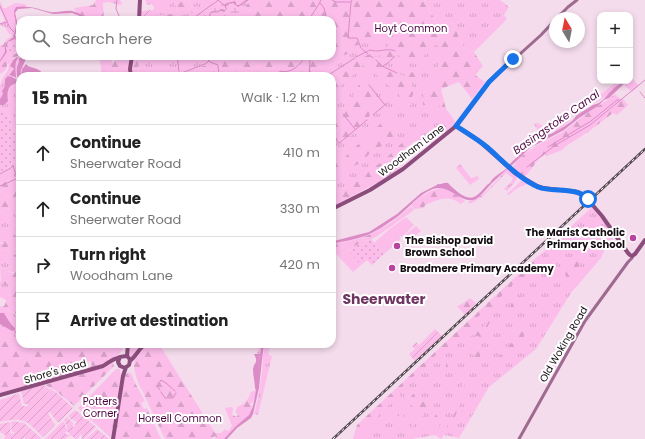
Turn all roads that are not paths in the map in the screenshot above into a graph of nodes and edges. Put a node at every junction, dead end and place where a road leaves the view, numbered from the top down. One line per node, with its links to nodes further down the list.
1 (140, 0): 4 (main road)
2 (577, 0): 3 (main road)
3 (563, 12)
4 (139, 16)
5 (549, 26): 8 (main road, Woodham Lane)
6 (131, 60): 7 (main road)
7 (130, 72)
8 (456, 126): 9 (main road, Woodham Lane); 11 (main road)
9 (336, 207)
10 (645, 240): 11 (main road, Old Woking Road)
11 (632, 256): 18 (main road, Old Woking Road)
12 (126, 348): 14 (main road)
13 (141, 348): 14 (main road)
14 (124, 358): 15 (main road); 15 (main road); 16 (main road, Shore's Road)
15 (124, 367): 17 (main road)
16 (0, 395)
17 (113, 439)
18 (519, 439)

